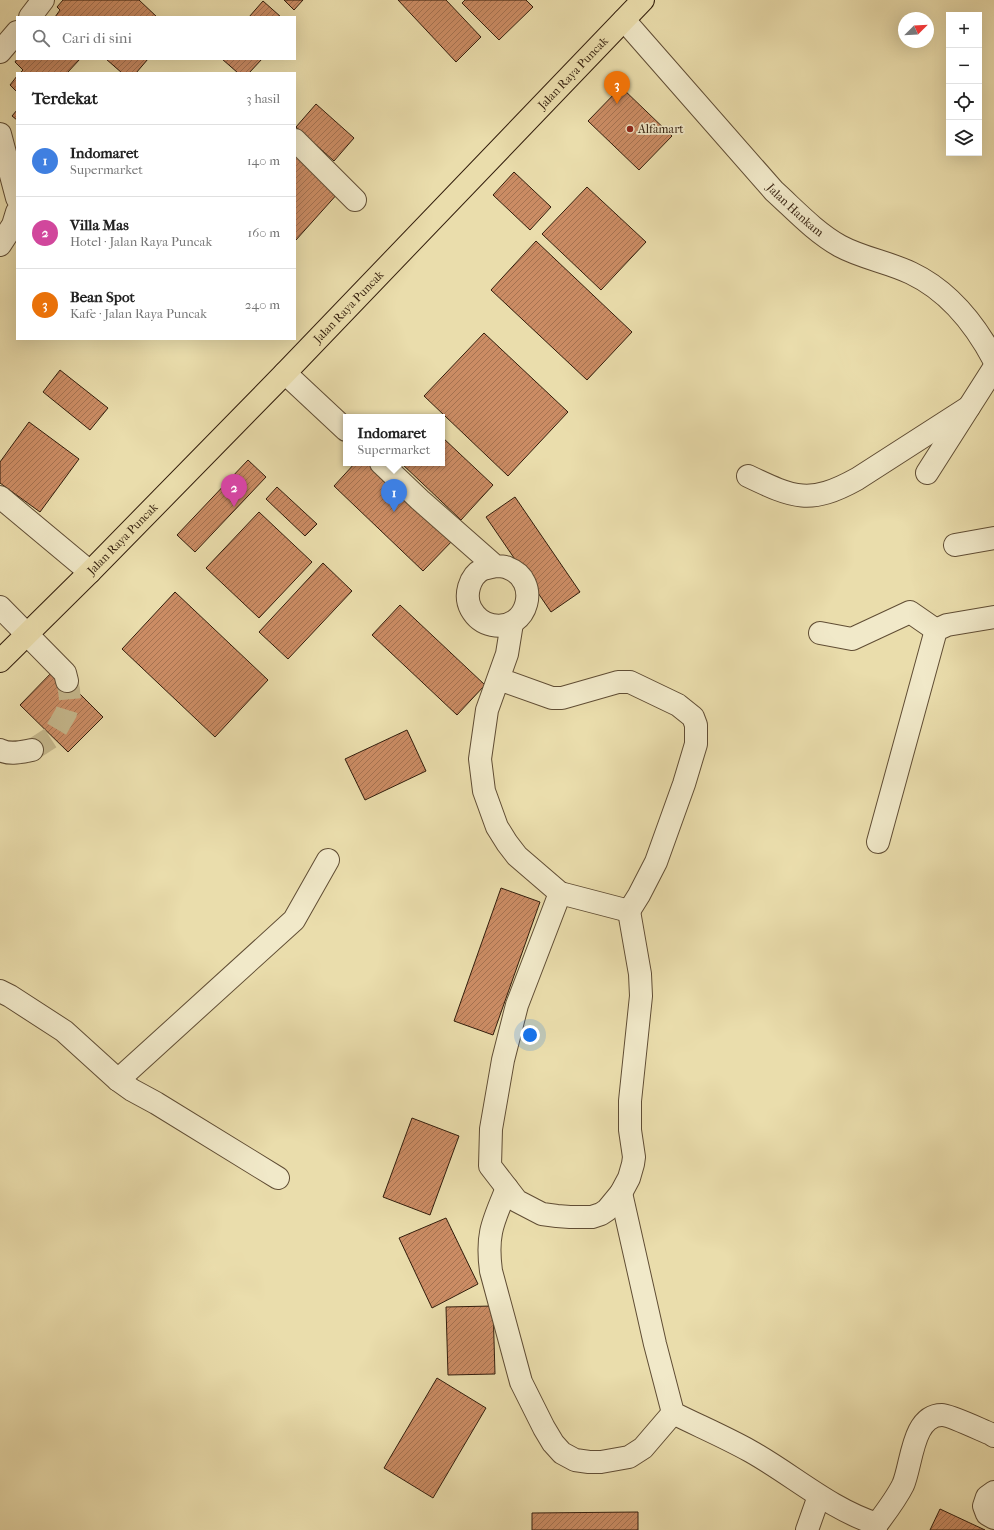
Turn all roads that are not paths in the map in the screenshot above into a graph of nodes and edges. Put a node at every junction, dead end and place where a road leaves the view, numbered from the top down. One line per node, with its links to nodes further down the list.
1 (43, 0): 3 (street)
2 (643, 0): 4 (highway, Jalan Raya Puncak)
3 (31, 16)
4 (624, 20): 13 (street, Jalan Hankam); 15 (highway, Jalan Raya Puncak)
5 (16, 33): 6 (street)
6 (0, 52)
7 (0, 134): 9 (street)
8 (296, 141): 10 (street)
9 (16, 194)
10 (354, 200)
11 (16, 215): 12 (street)
12 (0, 245)
13 (994, 360)
14 (994, 368): 16 (street)
15 (285, 373): 17 (street); 25 (highway, Jalan Raya Puncak)
16 (969, 407): 19 (street); 20 (street)
17 (343, 427)
18 (384, 466): 24 (street)
19 (927, 473)
20 (748, 476)
21 (0, 498): 25 (street)
22 (994, 538): 23 (street)
23 (954, 545)
24 (495, 566): 28 (street); 28 (street)
25 (90, 572): 31 (highway, Jalan Raya Puncak)
26 (0, 608): 31 (street)
27 (994, 617): 29 (street)
28 (512, 623): 33 (street)
29 (936, 630): 30 (street); 37 (street)
30 (820, 633)
31 (27, 634): 32 (highway, Jalan Raya Puncak); 34 (street)
32 (0, 661)
33 (499, 679): 39 (street); 40 (street)
34 (67, 681)
35 (0, 750): 36 (street)
36 (32, 750)
37 (878, 842)
38 (328, 860): 42 (street)
39 (560, 893): 40 (street); 44 (street)
40 (629, 911): 45 (street)
41 (0, 991): 42 (street)
42 (118, 1080): 43 (street)
43 (278, 1178)
44 (507, 1188): 45 (street); 46 (street)
45 (621, 1193): 46 (street)
46 (673, 1413): 49 (street)
47 (994, 1436): 51 (street)
48 (994, 1492): 50 (street)
49 (819, 1496): 51 (street); 52 (street)
50 (994, 1518)
51 (876, 1527)
52 (807, 1530)

